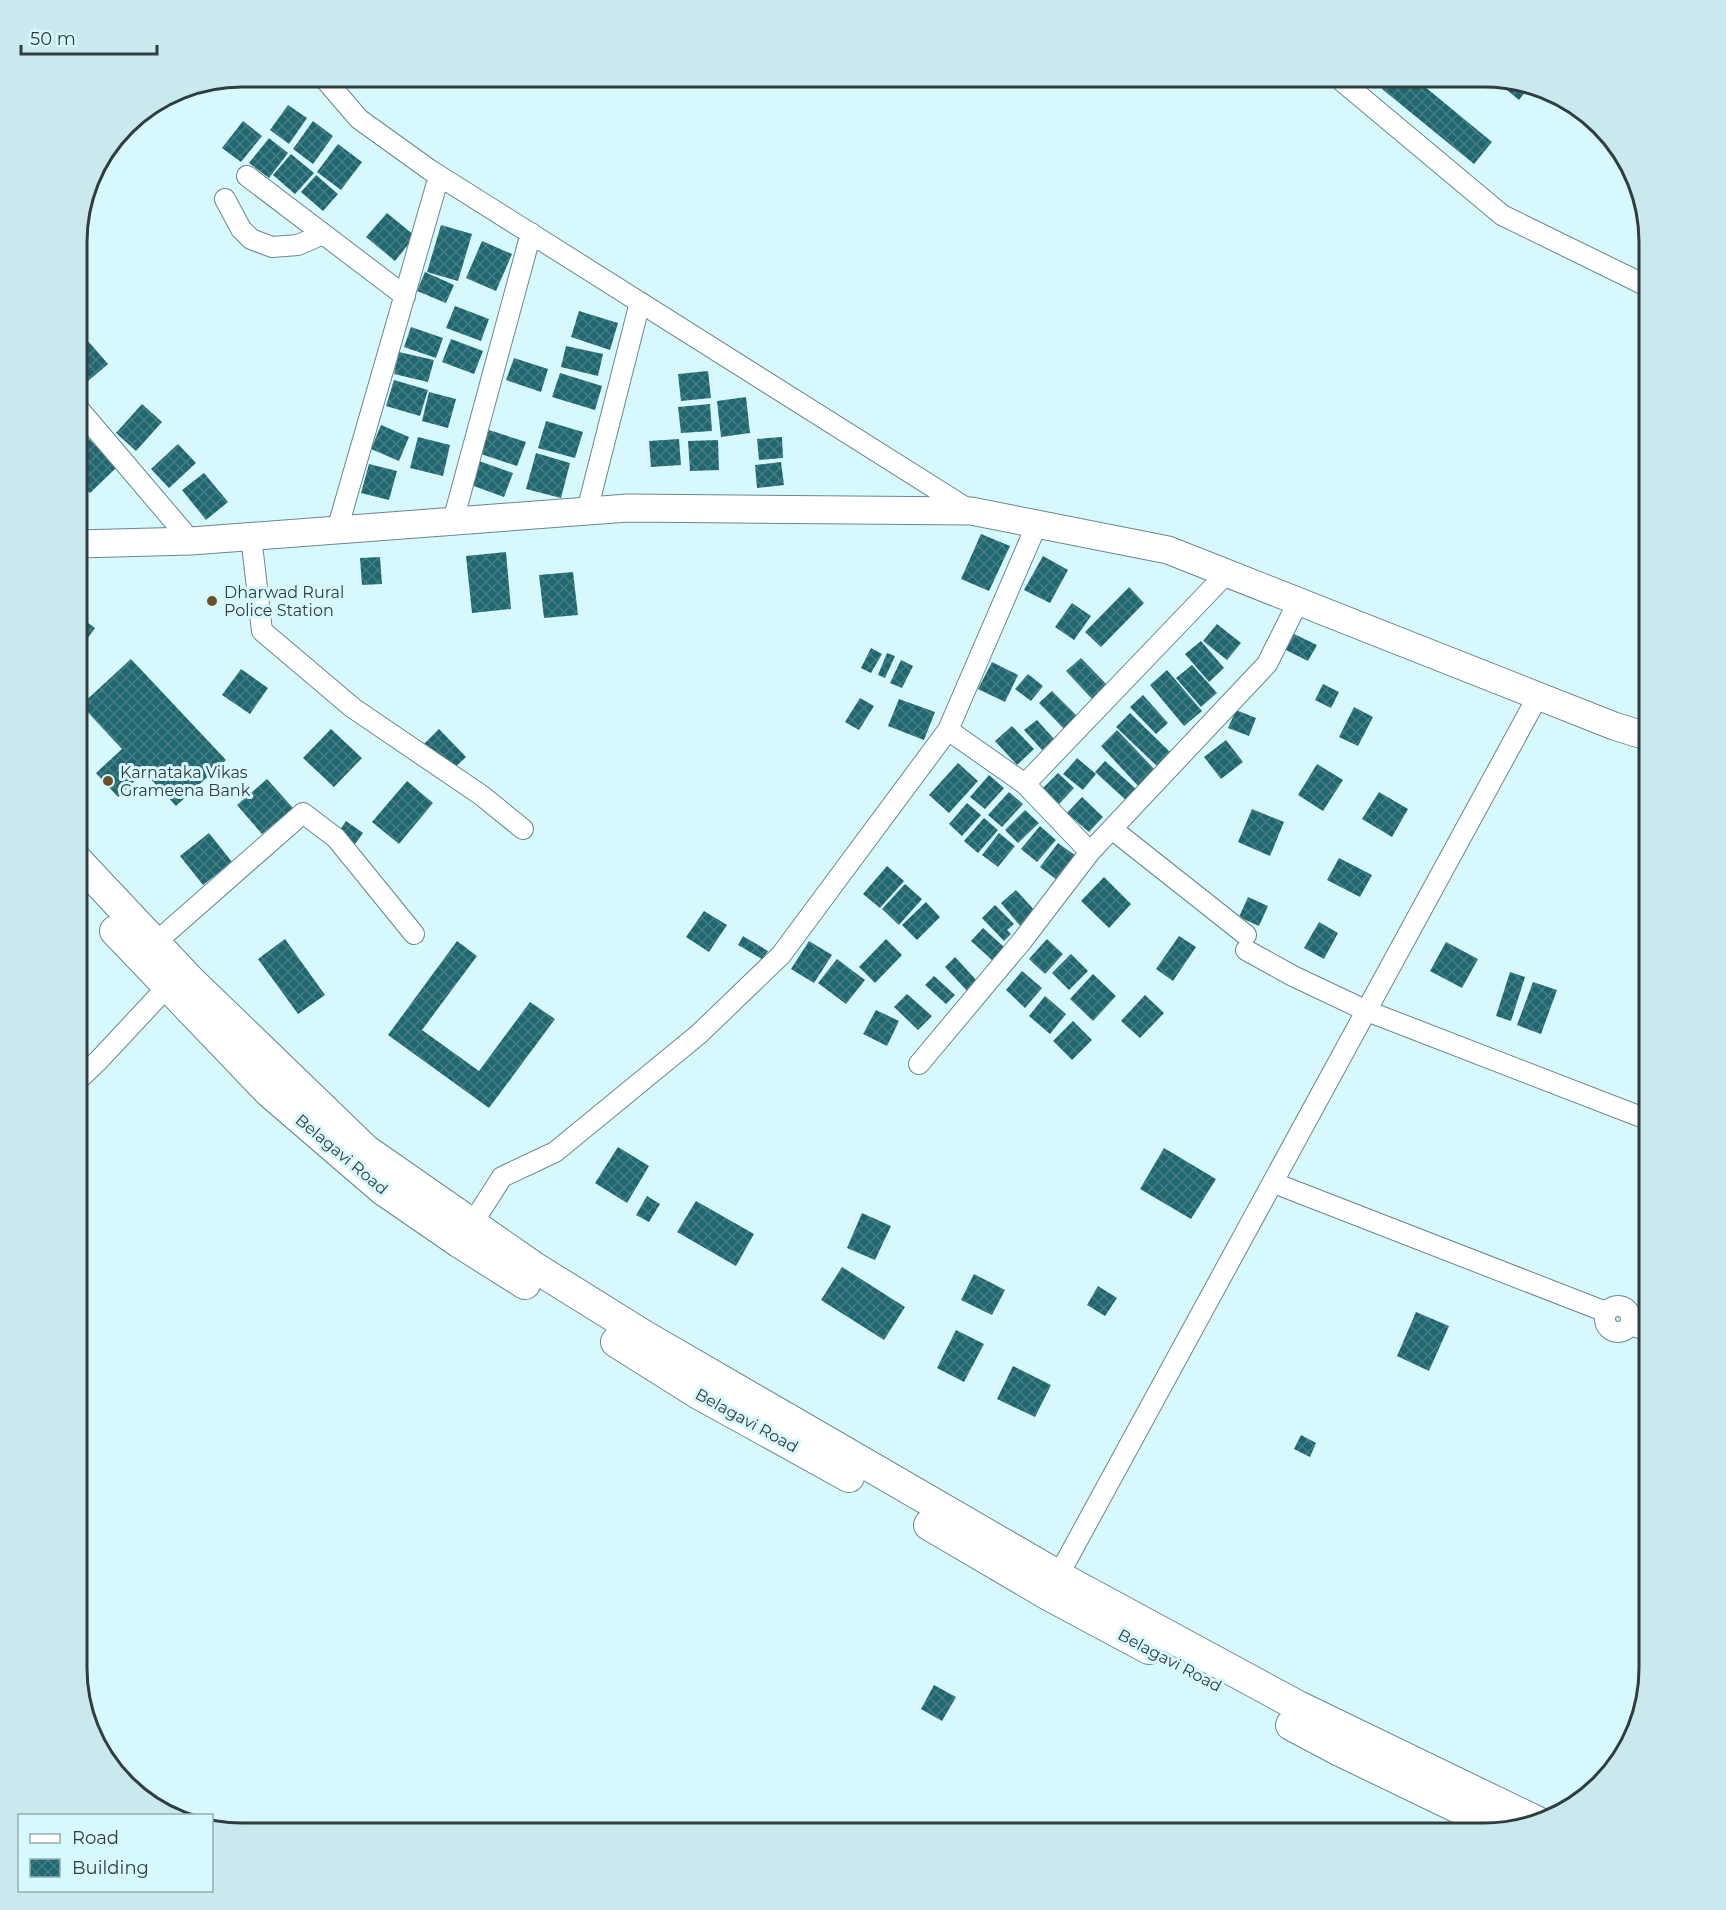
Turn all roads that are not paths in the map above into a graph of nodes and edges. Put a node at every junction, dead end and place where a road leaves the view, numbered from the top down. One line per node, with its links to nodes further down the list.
1 (332, 87): 4 (street)
2 (1349, 87): 8 (street)
3 (247, 176): 7 (street)
4 (439, 176): 6 (street); 9 (street)
5 (225, 199): 7 (street)
6 (531, 233): 10 (street); 14 (street)
7 (323, 234): 9 (street)
8 (1639, 282)
9 (405, 296): 16 (street)
10 (640, 302): 12 (street); 13 (street)
11 (87, 419): 18 (street)
12 (587, 511): 13 (main road); 14 (main road)
13 (971, 511): 15 (main road)
14 (453, 521): 16 (main road)
15 (1037, 524): 20 (main road); 23 (street)
16 (337, 530): 17 (main road)
17 (251, 536): 18 (main road); 26 (street)
18 (191, 541): 19 (main road)
19 (87, 544)
20 (1227, 573): 21 (main road); 25 (street)
21 (1298, 602): 22 (main road); 27 (street)
22 (1538, 696): 24 (main road); 34 (street)
23 (948, 730): 25 (street); 39 (street)
24 (1639, 734)
25 (1025, 784): 28 (street)
26 (523, 829)
27 (1112, 830): 28 (street); 34 (street)
28 (1090, 852): 35 (street)
29 (87, 871): 32 (main road)
30 (87, 900): 33 (main road, Belagavi Road)
31 (414, 934): 32 (street)
32 (155, 944): 39 (main road)
33 (167, 987): 36 (street); 43 (main road, Belagavi Road)
34 (1367, 1011): 37 (street); 38 (street)
35 (919, 1064)
36 (87, 1071)
37 (1639, 1115)
38 (1274, 1183): 40 (street); 41 (street)
39 (472, 1224): 41 (main road)
40 (1639, 1327)
41 (1058, 1575): 42 (main road)
42 (1527, 1817)
43 (1489, 1823)

